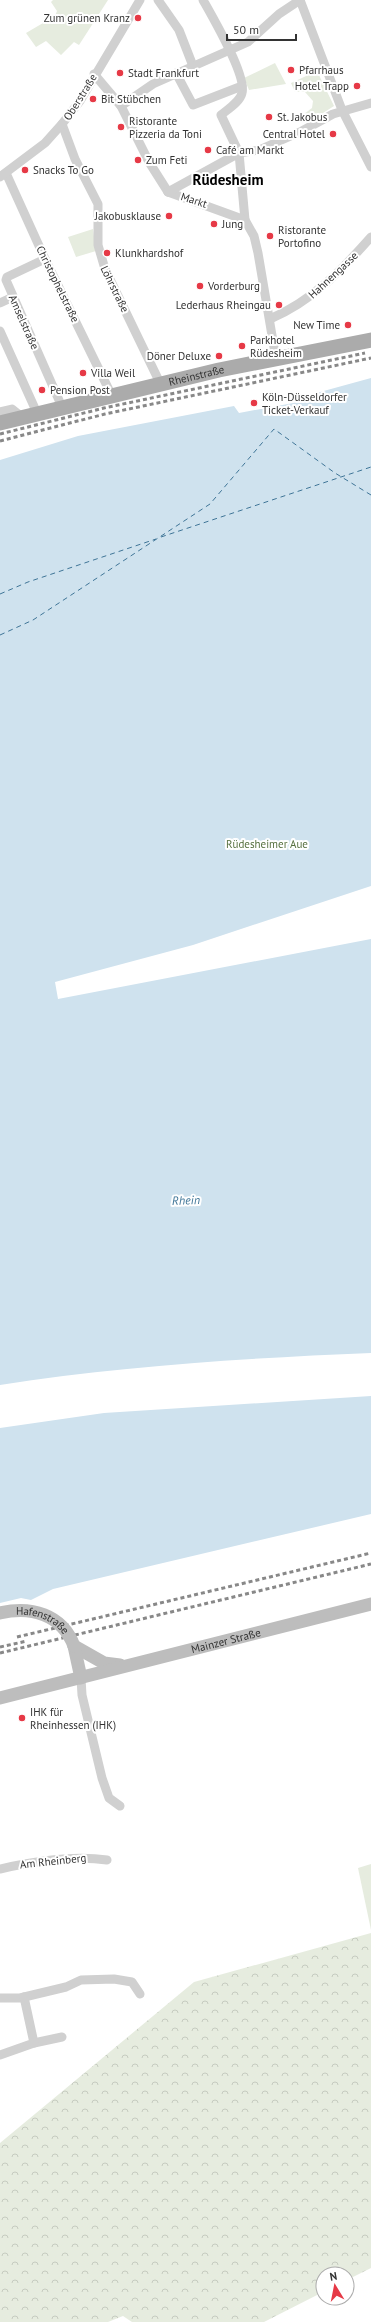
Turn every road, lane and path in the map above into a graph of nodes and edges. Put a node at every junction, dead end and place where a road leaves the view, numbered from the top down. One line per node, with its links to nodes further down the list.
1 (140, 0): 8 (street, Oberstraße)
2 (158, 0): 6 (street)
3 (203, 0): 5 (street)
4 (300, 0): 5 (street); 12 (street)
5 (231, 50): 6 (street); 9 (street)
6 (193, 66): 7 (street)
7 (176, 73): 9 (street); 11 (street)
8 (94, 74): 11 (street); 13 (street, Oberstraße)
9 (242, 86): 14 (street)
10 (371, 103): 12 (street)
11 (121, 106): 17 (street)
12 (342, 110): 14 (street); 15 (street)
13 (62, 124): 16 (street, Oberstraße); 27 (street, Löhrstraße)
14 (239, 153): 17 (street, Markt); 18 (street)
15 (371, 167)
16 (3, 175): 20 (street, Christophelstraße)
17 (168, 192): 18 (street, Markt)
18 (245, 220): 23 (street)
19 (371, 237): 23 (street, Hahnengasse)
20 (45, 259): 21 (street, Amselstraße); 28 (street, Christophelstraße)
21 (13, 297): 22 (street); 29 (street, Amselstraße)
22 (0, 303)
23 (270, 319): 26 (street)
24 (0, 331): 31 (street)
25 (371, 340): 26 (main road, Rheinstraße)
26 (276, 359): 27 (main road, Rheinstraße)
27 (160, 383): 28 (main road, Rheinstraße)
28 (112, 394): 29 (main road, Rheinstraße)
29 (62, 407): 31 (main road, Rheinstraße)
30 (0, 412): 32 (street)
31 (37, 413): 32 (main road, Rheinstraße)
32 (22, 417): 33 (main road, Rheinstraße)
33 (0, 423)
34 (371, 1604): 37 (main road, Mainzer Straße)
35 (0, 1613): 36 (main road, Hafenstraße, bridge)
36 (74, 1646): 37 (main road, Hafenstraße); 38 (main road, Hafenstraße)
37 (124, 1666): 38 (main road, Mainzer Straße)
38 (81, 1678): 39 (main road, Mainzer Straße); 40 (street)
39 (0, 1698)
40 (120, 1806)
41 (107, 1860): 42 (street, Am Rheinberg)
42 (0, 1869)
43 (140, 1994): 44 (street)
44 (24, 1997): 45 (street); 47 (street)
45 (0, 1998)
46 (62, 2037): 47 (street)
47 (34, 2043): 48 (street)
48 (0, 2055)

